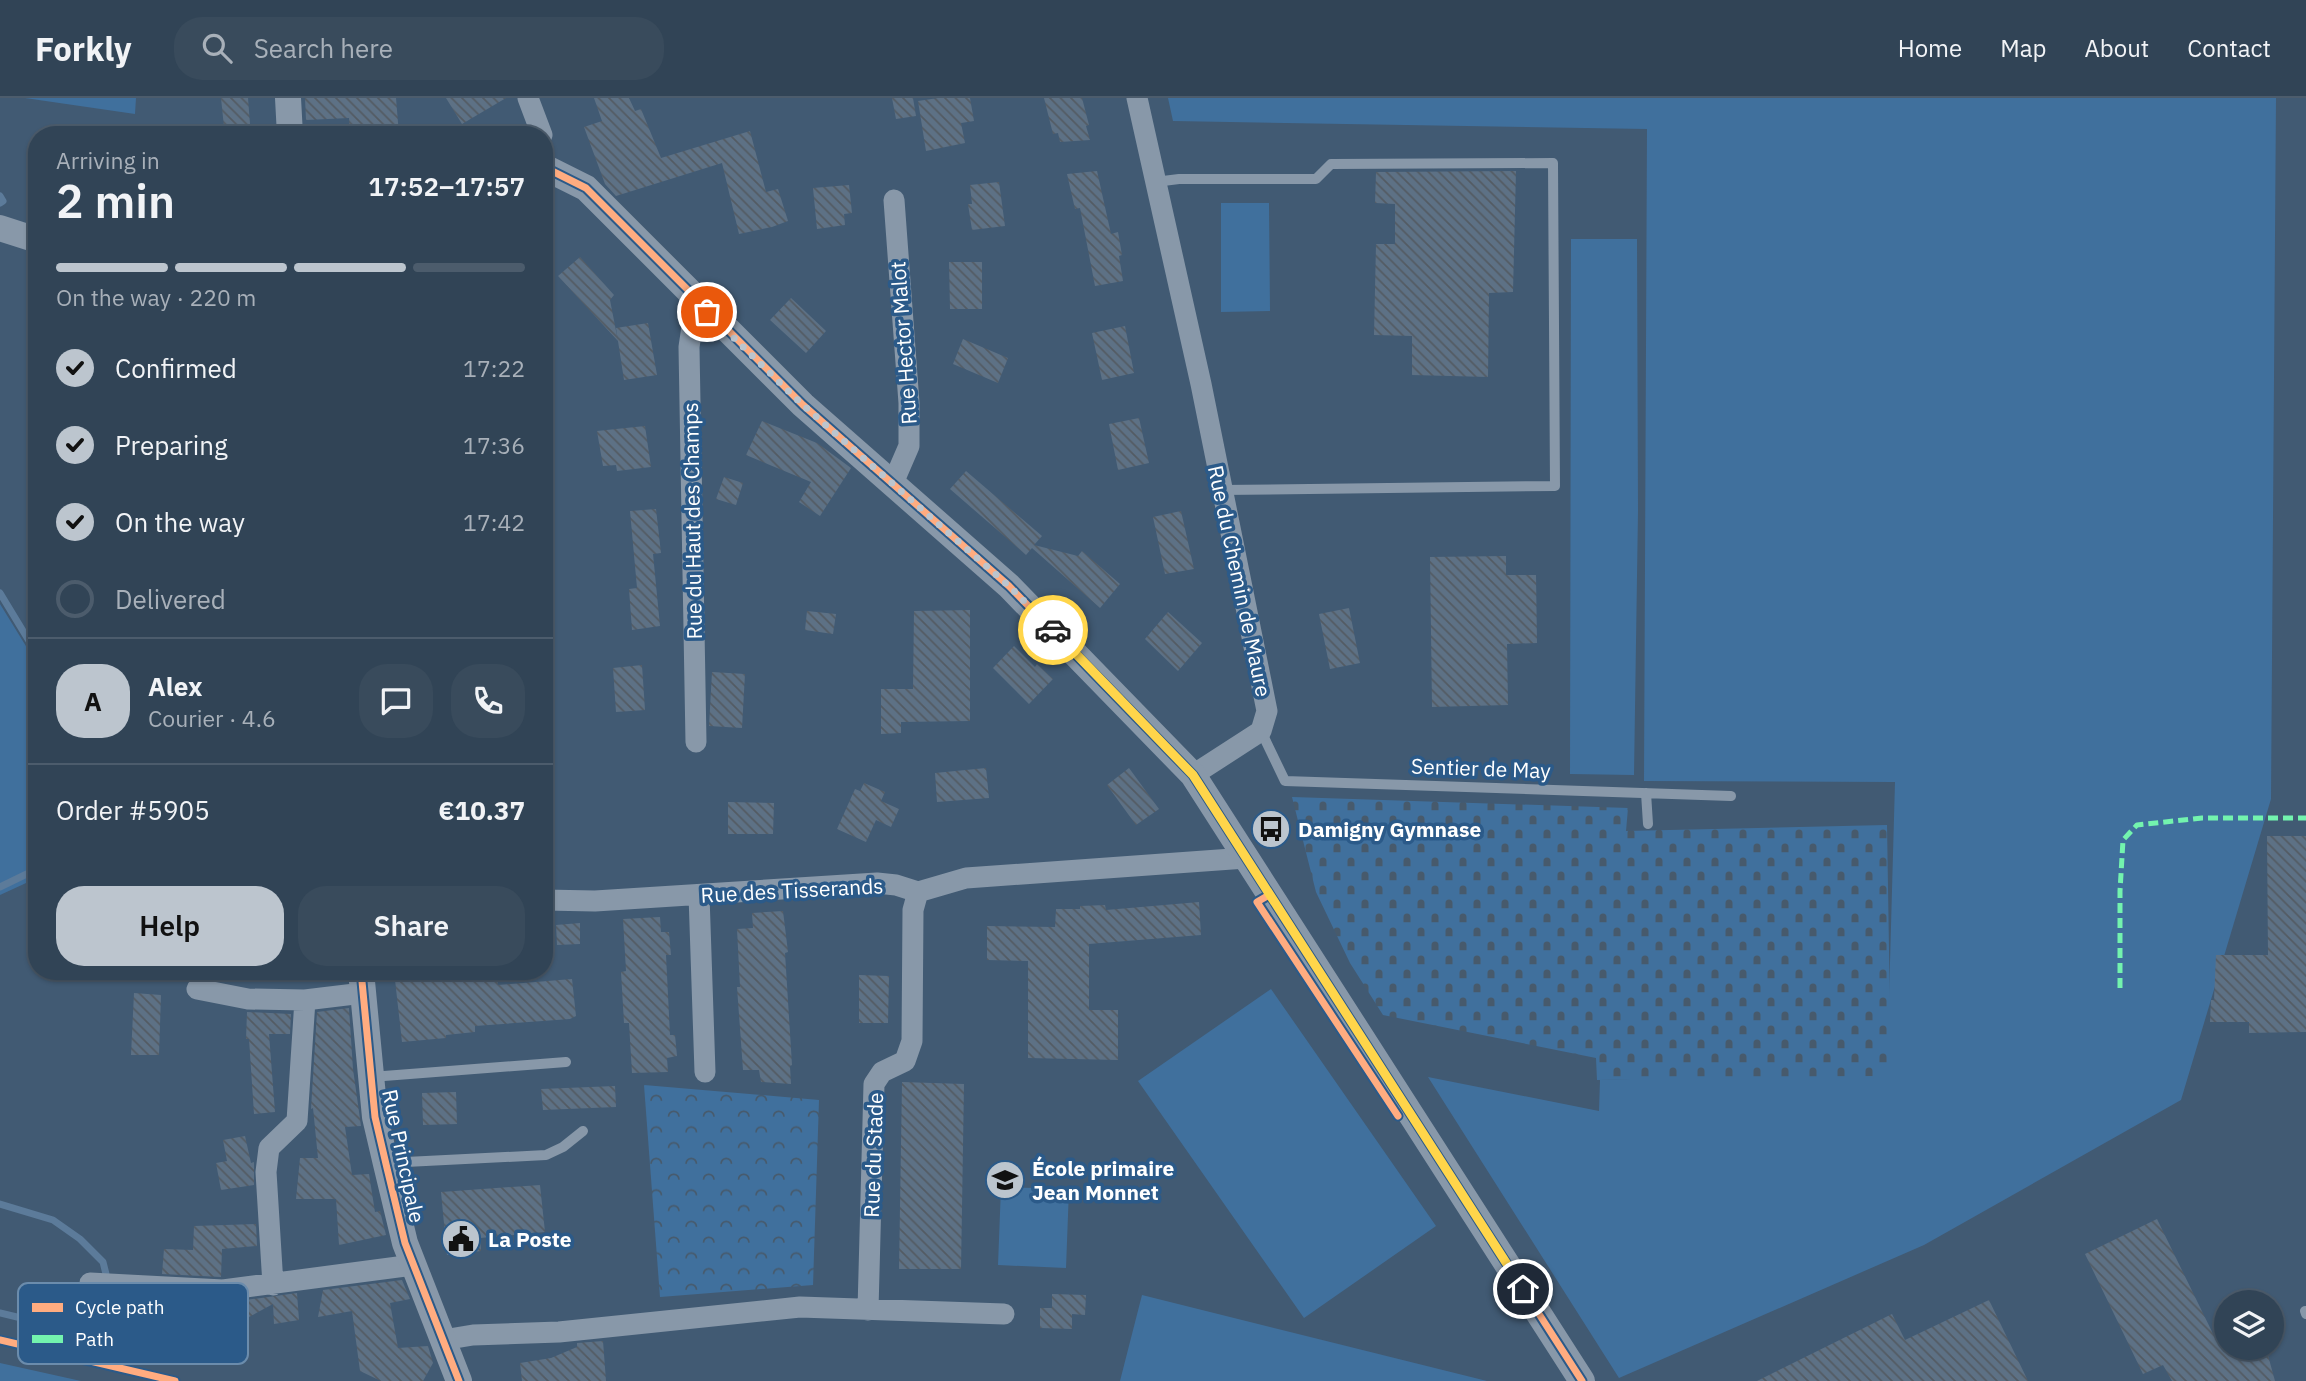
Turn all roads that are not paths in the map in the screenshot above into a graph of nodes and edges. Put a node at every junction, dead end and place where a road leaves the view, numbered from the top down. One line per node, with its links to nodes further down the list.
1 (288, 98): 4 (street)
2 (528, 98): 5 (street)
3 (1137, 98): 7 (street, Rue du Chemin de Maure)
4 (290, 126)
5 (539, 126)
6 (553, 170): 11 (street)
7 (1155, 182): 13 (street, Rue du Chemin de Maure); 13 (lane)
8 (894, 200): 12 (street, Rue Hector Malot)
9 (2, 229): 10 (street)
10 (28, 237)
11 (696, 300): 12 (street); 15 (street, Rue du Haut des Champs)
12 (893, 483): 16 (street)
13 (1221, 490): 14 (street, Rue du Chemin de Maure)
14 (1261, 731): 16 (street); 17 (lane, Sentier de May)
15 (696, 742)
16 (1193, 775): 20 (street)
17 (1646, 793): 18 (lane, Sentier de May); 19 (lane)
18 (1731, 796)
19 (1648, 824)
20 (1246, 858): 21 (street, Rue des Tisserands); 39 (street)
21 (918, 892): 22 (street, Rue des Tisserands); 35 (street, Rue du Stade)
22 (699, 894): 23 (street, Rue des Tisserands); 28 (street)
23 (553, 900)
24 (362, 982): 26 (street); 29 (street, Rue Principale)
25 (197, 989): 26 (street)
26 (305, 1000): 33 (street)
27 (566, 1062): 29 (lane)
28 (705, 1072)
29 (371, 1077): 31 (street, Rue Principale)
30 (583, 1131): 31 (lane)
31 (386, 1164): 32 (street, Rue Principale)
32 (414, 1265): 33 (street); 37 (street, Rue Principale)
33 (273, 1285): 34 (street)
34 (248, 1288)
35 (869, 1310): 36 (street); 37 (street)
36 (1004, 1314)
37 (443, 1340): 38 (street, Rue Principale)
38 (459, 1381)
39 (1582, 1381)

